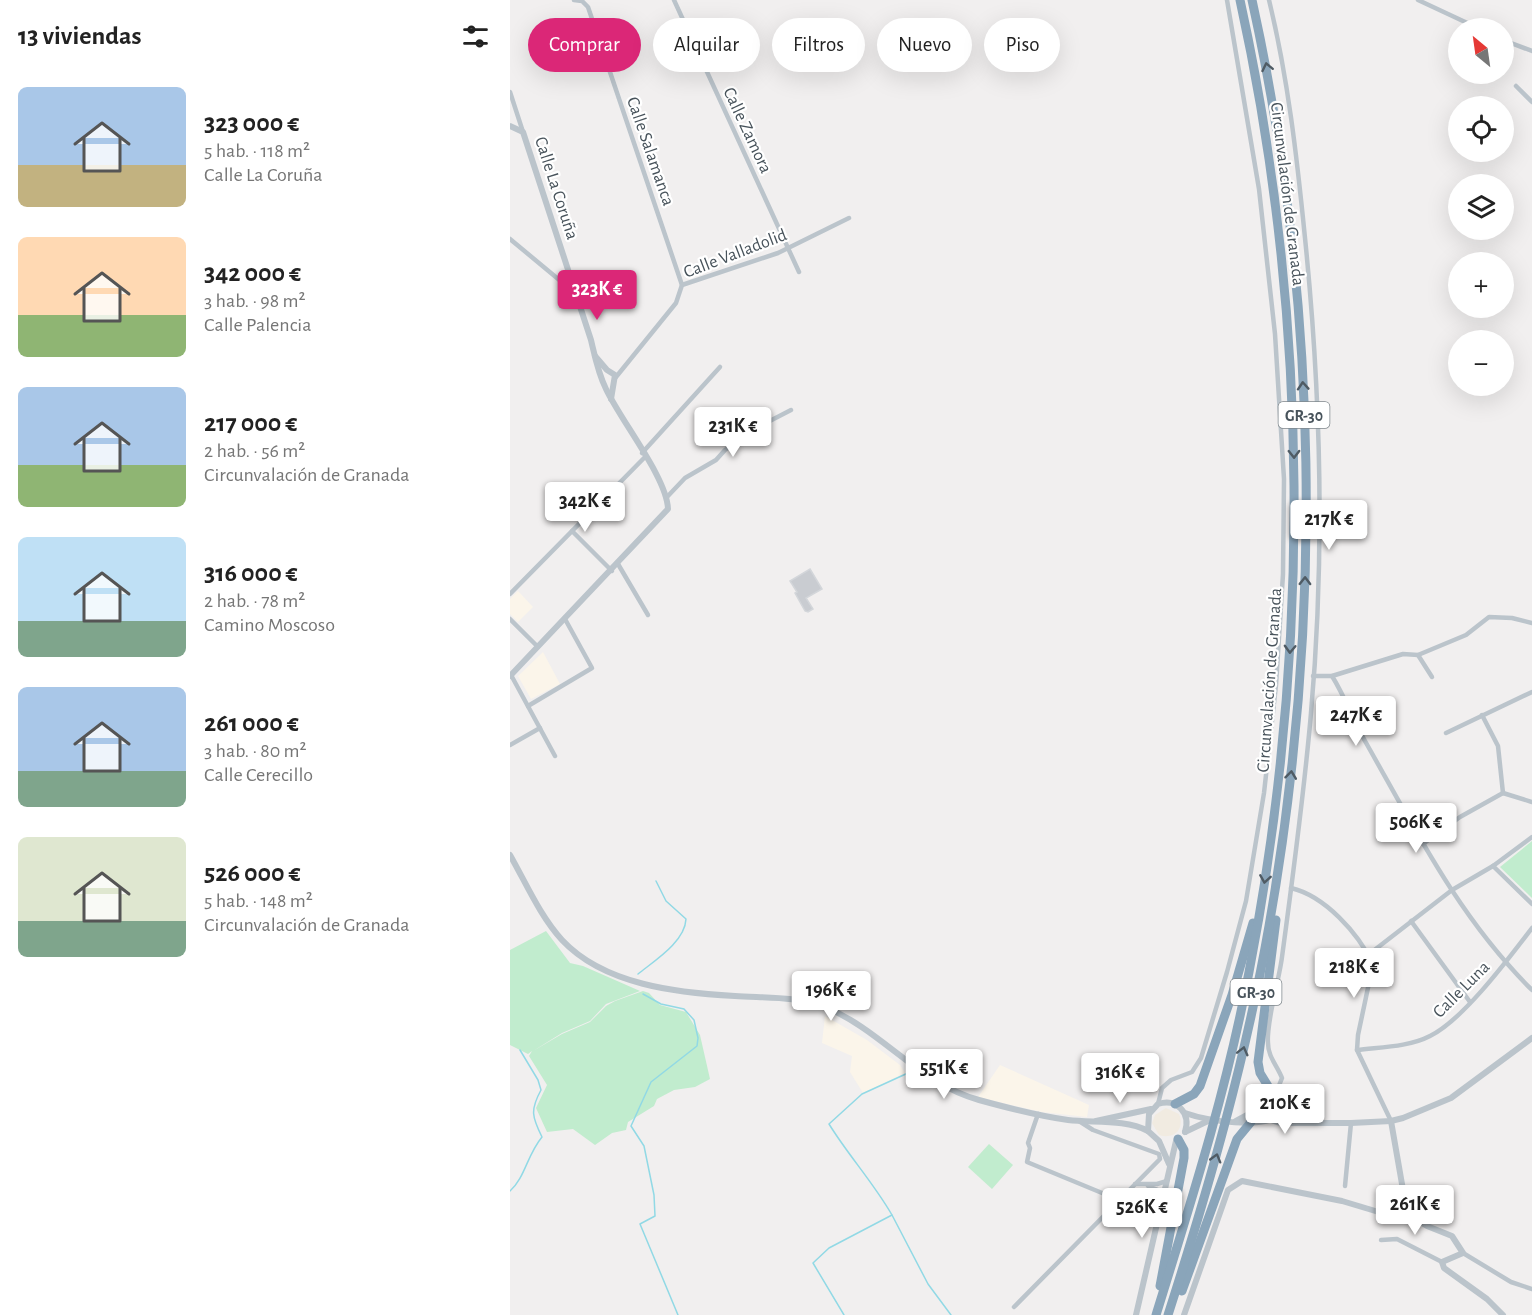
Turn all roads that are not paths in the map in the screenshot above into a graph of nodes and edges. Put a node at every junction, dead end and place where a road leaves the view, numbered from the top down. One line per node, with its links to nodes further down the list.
1 (574, 0): 20 (street, Calle Salamanca)
2 (674, 0): 18 (street, Calle Zamora)
3 (1227, 0): 73 (street)
4 (1240, 0): 63 (highway, Circunvalación de Granada / GR-30, one-way to 63)
5 (1252, 0): 59 (highway, Circunvalación de Granada / GR-30, one-way to 5)
6 (1269, 0): 43 (street)
7 (1418, 0): 8 (street)
8 (1457, 18)
9 (1514, 44): 10 (street)
10 (1532, 51)
11 (1516, 86): 13 (street)
12 (510, 92): 15 (street, Calle La Coruña)
13 (1532, 102)
14 (510, 126): 15 (street, Calle La Coruña)
15 (523, 132): 21 (street, Calle La Coruña)
16 (849, 218): 18 (street, Calle Valladolid)
17 (510, 239): 21 (street)
18 (788, 249): 19 (street, Calle Zamora); 20 (street, Calle Valladolid)
19 (799, 272)
20 (682, 285): 23 (street, Calle Valladolid)
21 (576, 294): 22 (street, Calle La Coruña)
22 (595, 355): 25 (street, Calle La Coruña); 26 (street, Calle La Coruña)
23 (627, 361): 25 (street, Calle Valladolid); 27 (street, Calle Valladolid)
24 (720, 367): 30 (street)
25 (608, 370): 26 (street); 27 (street)
26 (602, 379): 27 (street); 28 (street, Calle La Coruña)
27 (614, 380): 28 (street)
28 (611, 399): 30 (street, Calle La Coruña)
29 (791, 410): 31 (street)
30 (644, 455): 31 (street, Calle La Coruña); 32 (street)
31 (667, 497): 33 (street)
32 (572, 531): 34 (street); 35 (street)
33 (618, 564): 34 (street); 36 (street)
34 (612, 571): 38 (street)
35 (510, 594)
36 (648, 615)
37 (510, 619): 40 (street)
38 (565, 619): 40 (street); 47 (street)
39 (1532, 623): 41 (street)
40 (538, 647): 42 (street)
41 (1418, 655): 44 (street); 45 (street)
42 (511, 676): 47 (street)
43 (1313, 676): 44 (street); 60 (street)
44 (1332, 676): 56 (street)
45 (1432, 676)
46 (1532, 692): 48 (street)
47 (528, 706): 49 (street)
48 (1482, 715): 50 (street); 53 (street)
49 (540, 728): 51 (street); 52 (street)
50 (1446, 733)
51 (510, 745)
52 (555, 756)
53 (1503, 793): 54 (street); 56 (street)
54 (1532, 802)
55 (1532, 837): 58 (street)
56 (1424, 844): 61 (street)
57 (510, 855): 79 (street)
58 (1493, 866): 61 (street); 62 (street)
59 (1277, 875): 72 (highway); 110 (highway, Circunvalación de Granada / GR-30, one-way to 59)
60 (1291, 888): 66 (street); 72 (street)
61 (1452, 890): 64 (street); 67 (street)
62 (1532, 904)
63 (1261, 907): 74 (highway); 108 (highway, Circunvalación de Granada / GR-30)
64 (1411, 921): 66 (street); 69 (street)
65 (1532, 928): 67 (street, Calle Luna)
66 (1368, 955): 71 (street)
67 (1505, 964): 68 (street); 69 (street, Calle Luna)
68 (1532, 990)
69 (1470, 1002): 71 (street, Calle Luna)
70 (1532, 1038): 85 (street)
71 (1357, 1050): 85 (street)
72 (1273, 1092): 75 (street); 76 (street)
73 (1158, 1104): 74 (street); 77 (street)
74 (1175, 1104): 78 (street)
75 (1282, 1107): 81 (street); 88 (street)
76 (1252, 1108): 80 (street); 86 (street)
77 (1151, 1109): 83 (street); 90 (street)
78 (1185, 1113): 84 (street); 91 (street)
79 (1038, 1114): 82 (street); 99 (street)
80 (1263, 1120): 81 (street); 87 (street)
81 (1271, 1120): 88 (street)
82 (1079, 1121): 83 (street); 95 (street)
83 (1092, 1121): 90 (street)
84 (1208, 1121): 86 (street); 91 (street)
85 (1391, 1121): 89 (street); 100 (street)
86 (1236, 1122): 87 (street)
87 (1251, 1122): 110 (highway)
88 (1303, 1123): 89 (street)
89 (1351, 1123): 97 (street)
90 (1148, 1131): 92 (street)
91 (1180, 1137): 92 (street); 93 (street); 108 (highway)
92 (1159, 1141): 93 (street)
93 (1170, 1167): 94 (street)
94 (1167, 1181): 96 (street); 98 (street)
95 (1135, 1184): 96 (street); 99 (street)
96 (1146, 1185): 98 (street)
97 (1345, 1186)
98 (1164, 1198): 109 (street)
99 (1119, 1200): 107 (street)
100 (1406, 1207): 101 (street); 102 (street)
101 (1399, 1215): 102 (street); 111 (street)
102 (1409, 1215): 104 (street)
103 (1381, 1240): 105 (street)
104 (1463, 1253): 105 (street); 106 (street)
105 (1442, 1262): 112 (street)
106 (1532, 1289)
107 (1014, 1307)
108 (1157, 1313)
109 (1136, 1315)
110 (1169, 1315)
111 (1184, 1315)
112 (1503, 1315)

